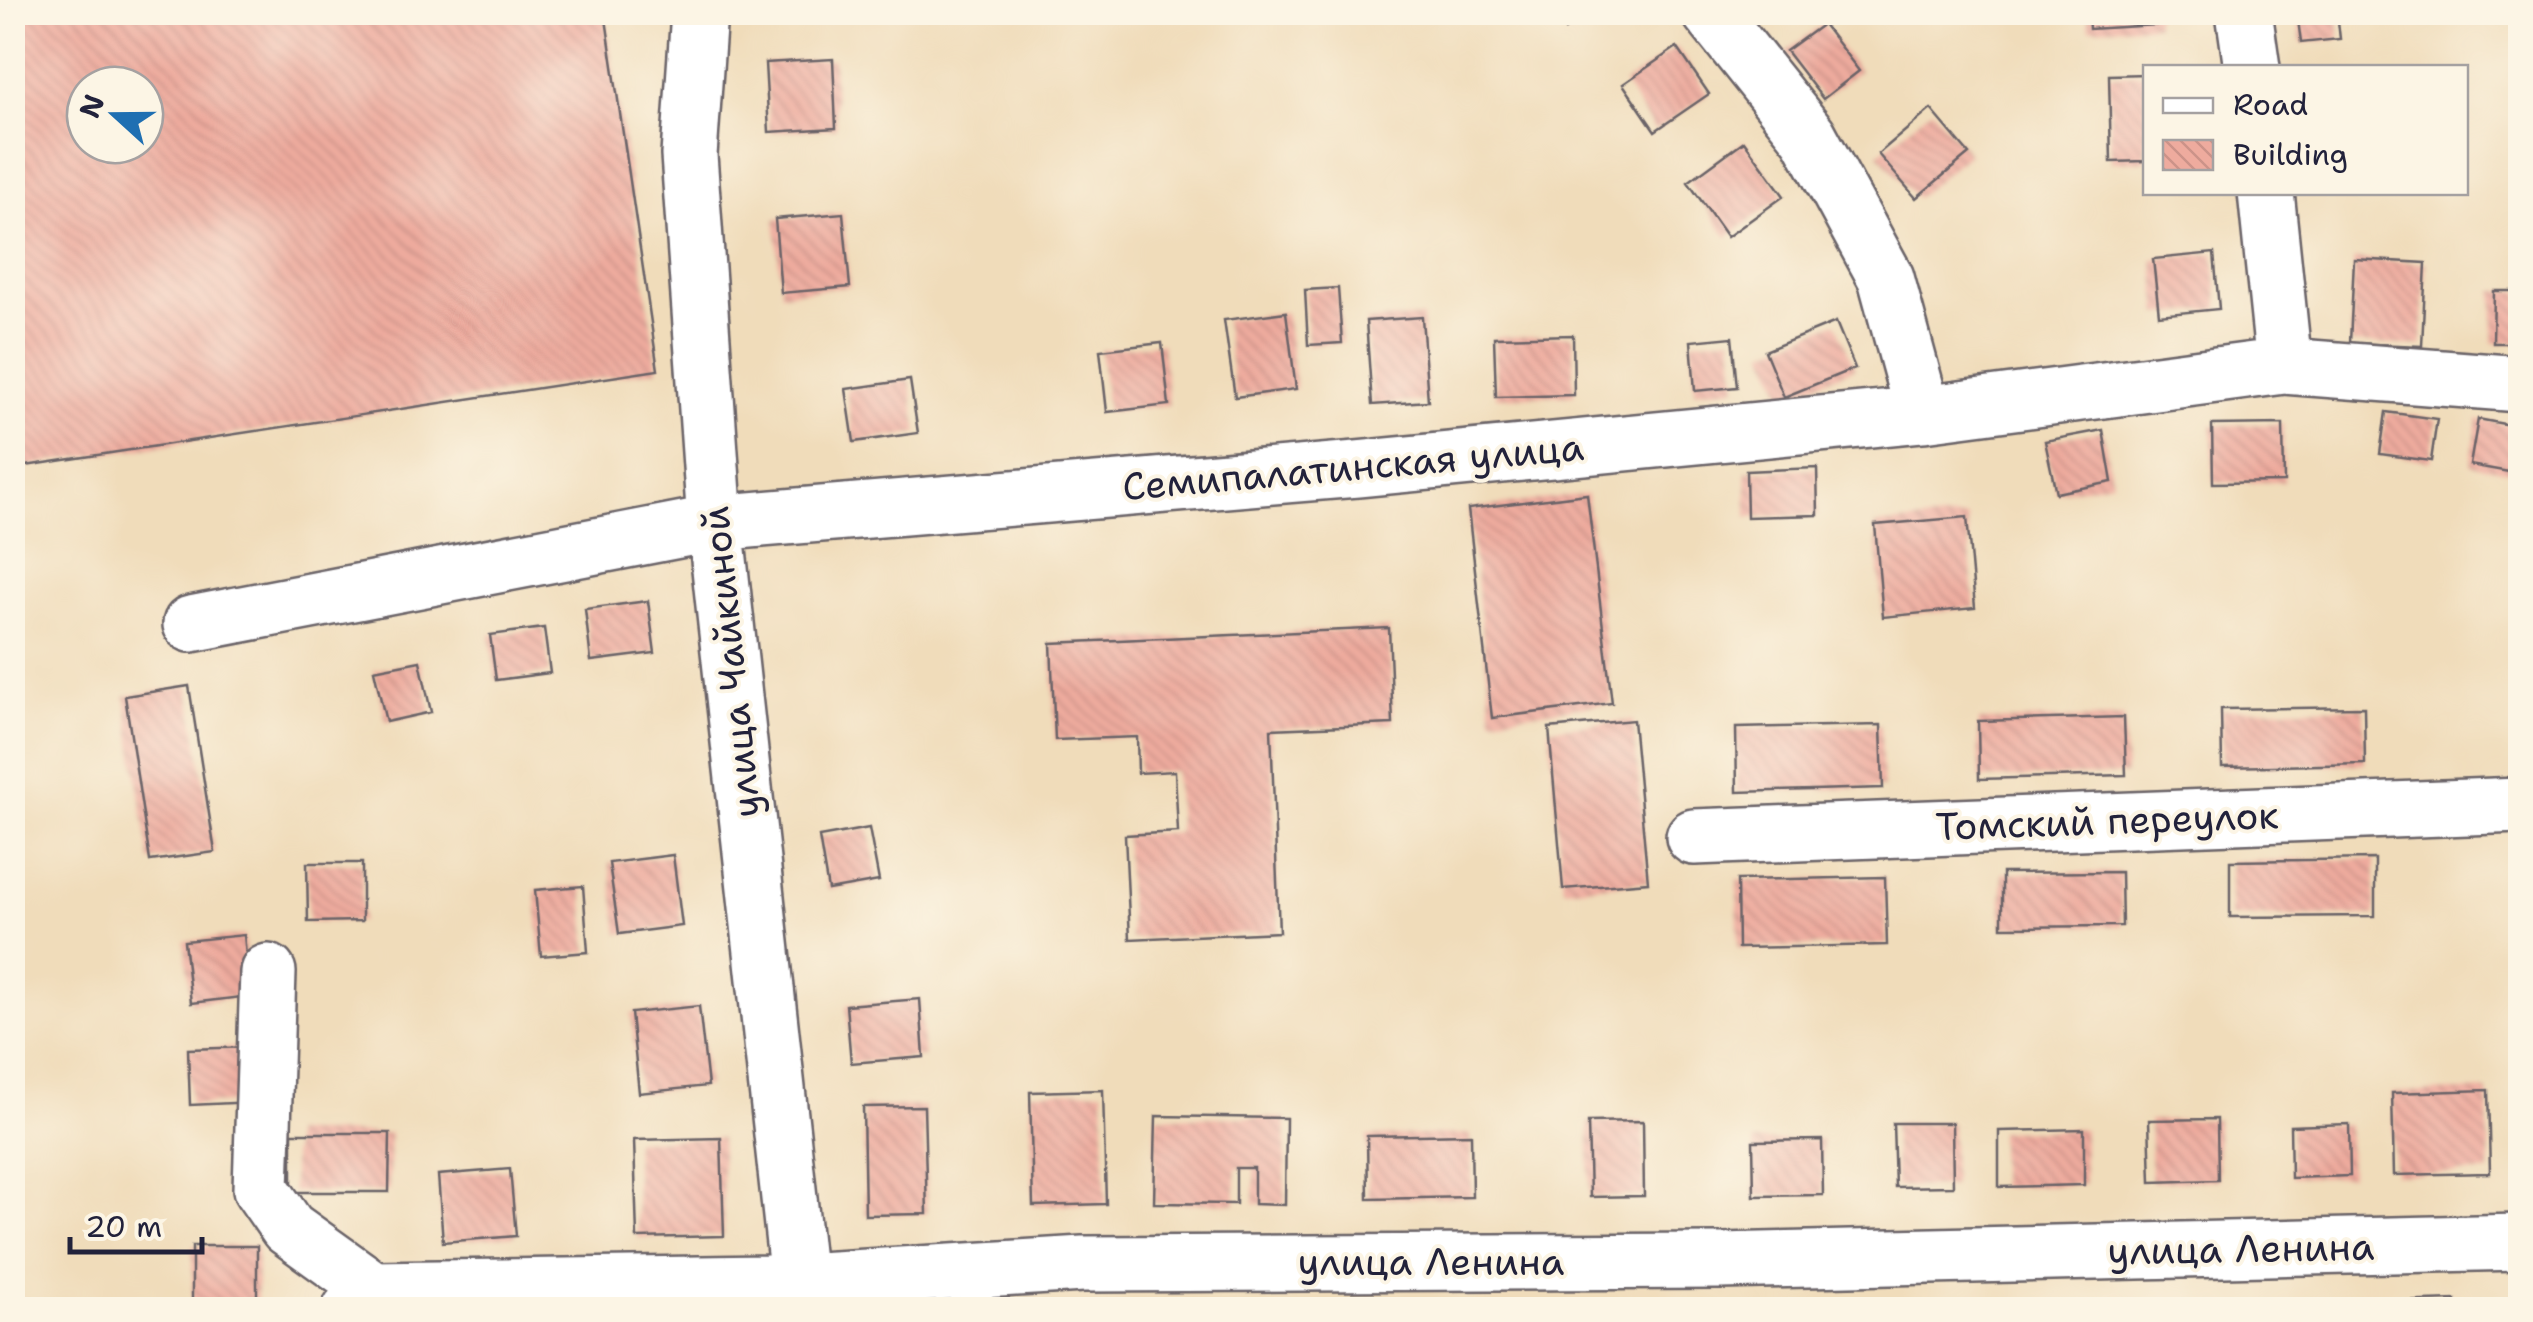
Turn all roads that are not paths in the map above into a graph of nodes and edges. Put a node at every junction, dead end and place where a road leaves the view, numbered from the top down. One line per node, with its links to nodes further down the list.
1 (698, 12): 9 (street, улица Чайкиной)
2 (1710, 12): 8 (street)
3 (2244, 12): 4 (street)
4 (2252, 65)
5 (2266, 195): 6 (street)
6 (2284, 366): 7 (street, Семипалатинская улица); 8 (street, Семипалатинская улица)
7 (2520, 384)
8 (1923, 414): 9 (street, Семипалатинская улица)
9 (715, 523): 10 (street, Семипалатинская улица); 15 (street, улица Чайкиной)
10 (192, 624)
11 (2520, 805): 12 (street, Томский переулок)
12 (1694, 838)
13 (268, 972): 16 (street)
14 (2520, 1242): 15 (street, улица Ленина)
15 (798, 1295): 16 (street, улица Ленина)
16 (362, 1300)

